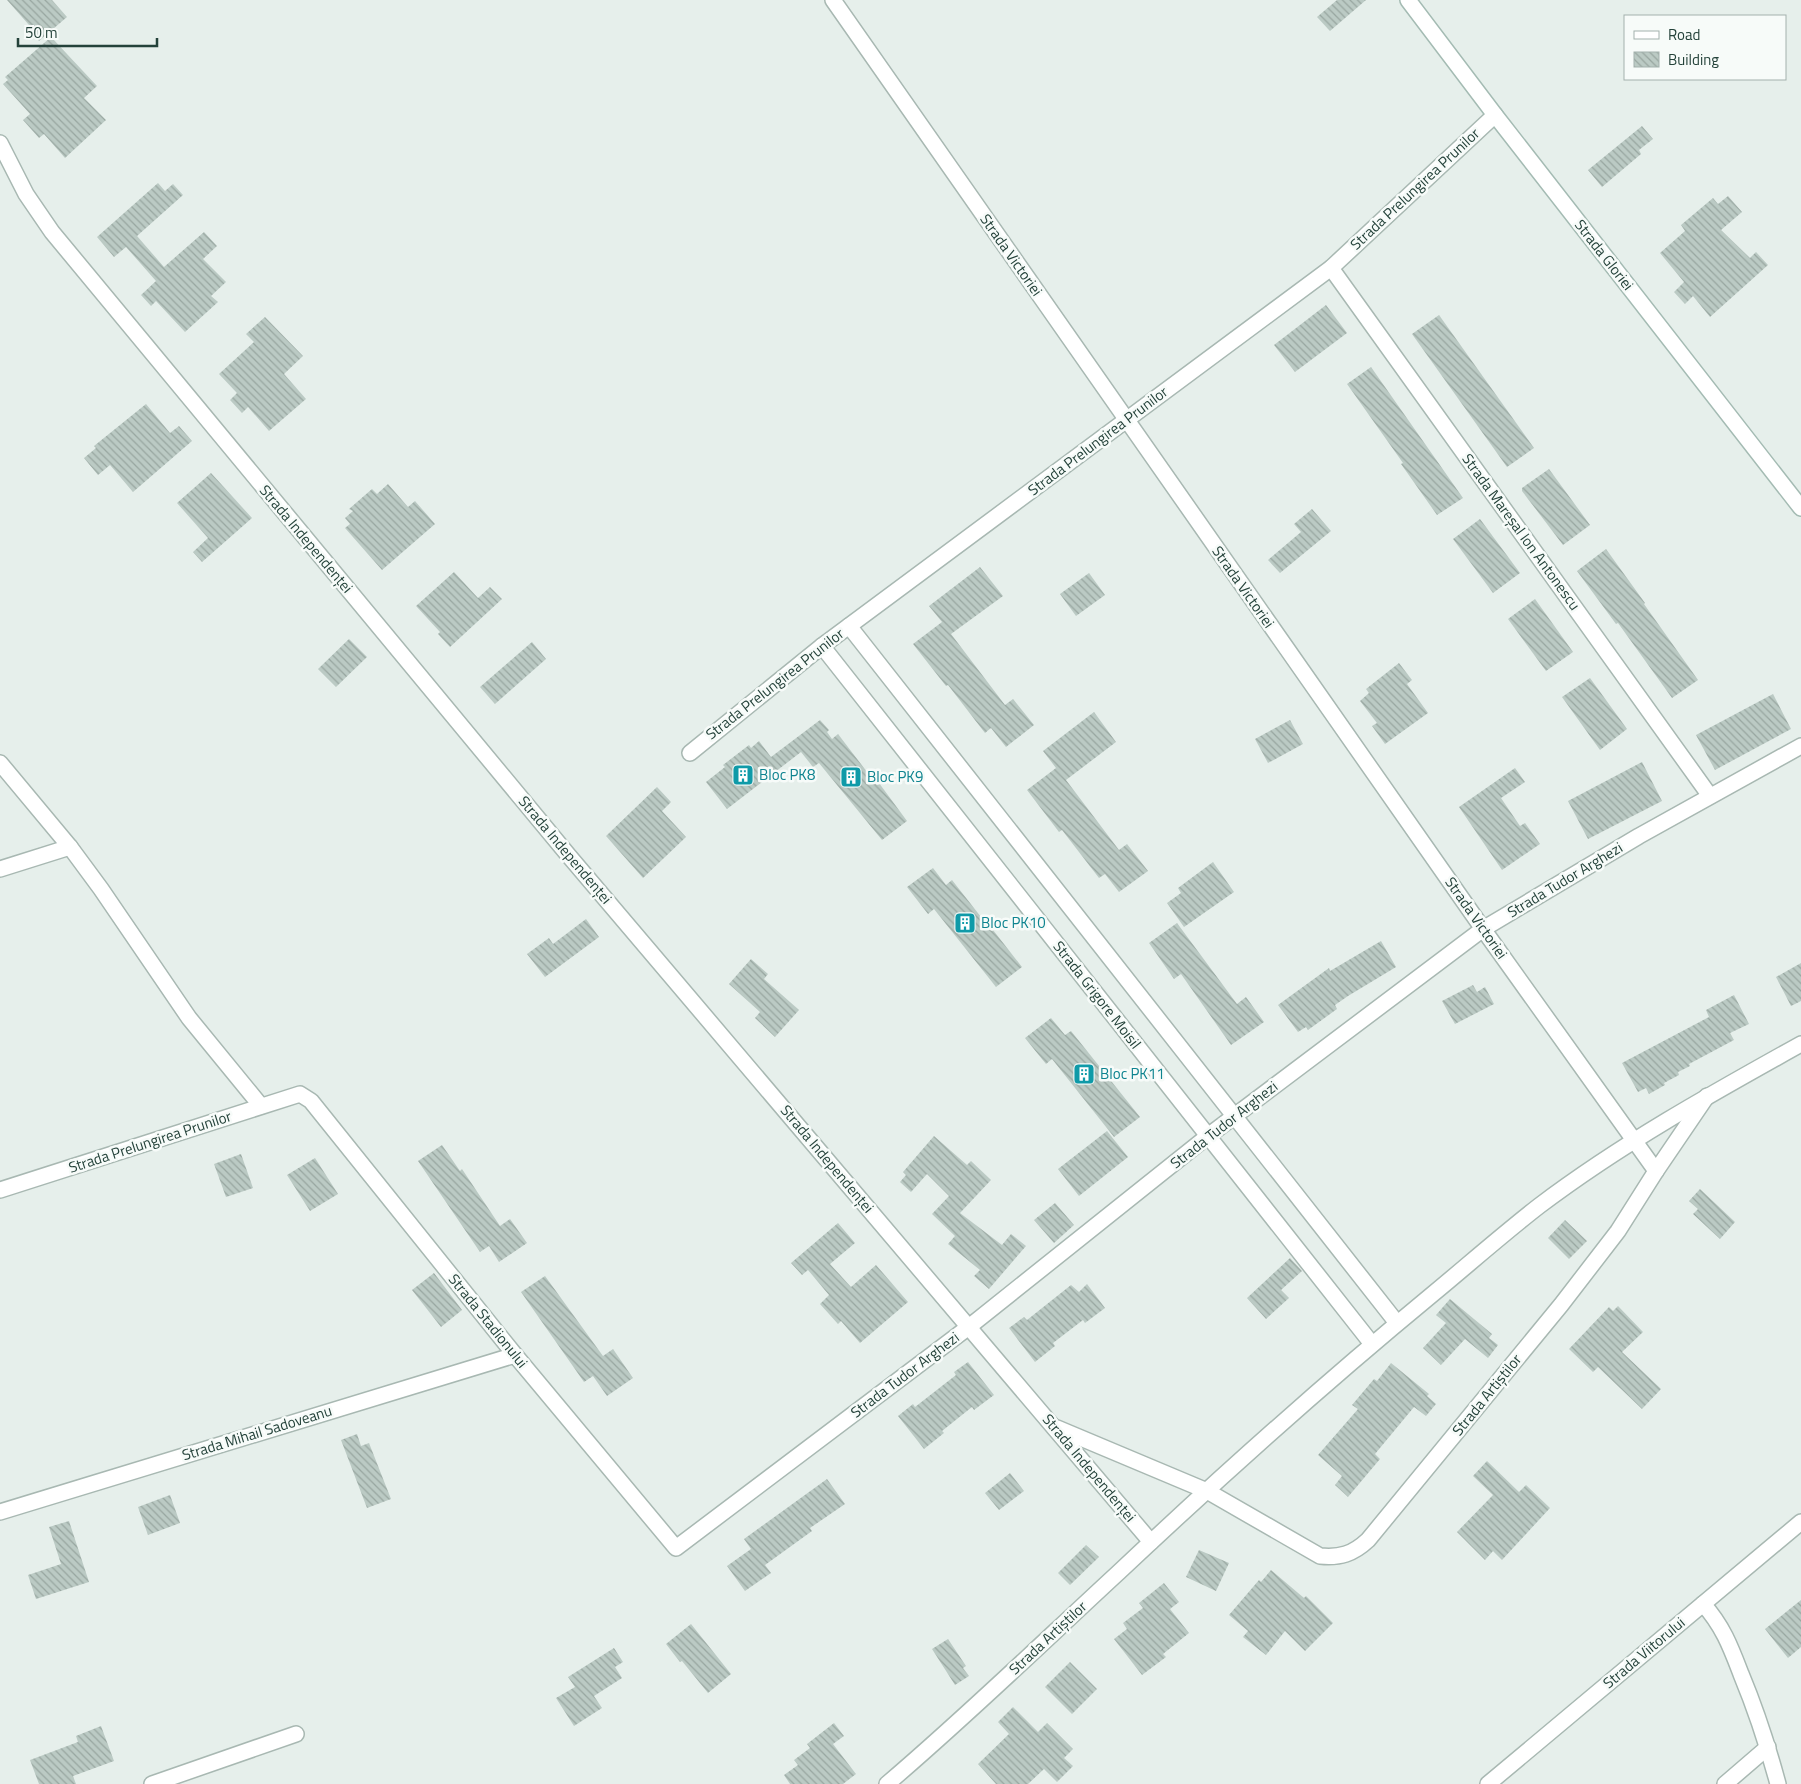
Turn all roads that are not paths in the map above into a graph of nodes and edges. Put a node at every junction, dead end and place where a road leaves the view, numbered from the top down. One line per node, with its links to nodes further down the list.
1 (833, 0): 6 (street, Strada Victoriei)
2 (1408, 0): 3 (street, Strada Gloriei)
3 (1495, 115): 5 (street, Strada Prelungirea Prunilor); 7 (street, Strada Gloriei)
4 (0, 143): 27 (street, Strada Independenței)
5 (1331, 268): 6 (street, Strada Prelungirea Prunilor); 13 (street, Strada Mareșal Ion Antonescu)
6 (1126, 420): 8 (street, Strada Prelungirea Prunilor); 16 (street, Strada Victoriei)
7 (1801, 508)
8 (849, 626): 9 (street, Strada Prelungirea Prunilor); 21 (street)
9 (822, 646): 11 (street, Strada Prelungirea Prunilor); 22 (street, Strada Grigore Moisil)
10 (1801, 746): 13 (street, Strada Tudor Arghezi)
11 (690, 752)
12 (0, 763): 14 (street)
13 (1710, 796): 16 (street, Strada Tudor Arghezi)
14 (70, 847): 15 (street); 20 (street)
15 (0, 869)
16 (1483, 929): 21 (street, Strada Tudor Arghezi); 23 (street, Strada Victoriei)
17 (1801, 1044): 19 (street, Strada Artiștilor)
18 (300, 1094): 20 (street, Strada Prelungirea Prunilor); 29 (street, Strada Stadionului)
19 (1707, 1096): 23 (street, Strada Artiștilor); 24 (street, Strada Artiștilor)
20 (261, 1106): 25 (street, Strada Prelungirea Prunilor)
21 (1234, 1116): 22 (street, Strada Tudor Arghezi); 26 (street)
22 (1208, 1136): 27 (street, Strada Tudor Arghezi); 28 (street, Strada Grigore Moisil)
23 (1633, 1141): 24 (street, Strada Victoriei); 26 (street, Strada Artiștilor)
24 (1656, 1172): 31 (street, Strada Artiștilor)
25 (0, 1190)
26 (1397, 1323): 28 (street, Strada Artiștilor)
27 (970, 1326): 30 (street, Strada Independenței); 35 (street, Strada Tudor Arghezi)
28 (1372, 1344): 31 (street, Strada Artiștilor)
29 (515, 1355): 32 (street, Strada Mihail Sadoveanu); 35 (street, Strada Stadionului)
30 (1054, 1427): 31 (street); 34 (street, Strada Independenței)
31 (1207, 1490): 34 (street, Strada Artiștilor)
32 (0, 1512)
33 (1801, 1522): 36 (street, Strada Viitorului)
34 (1151, 1542): 40 (street, Strada Artiștilor)
35 (676, 1548)
36 (1702, 1604): 38 (street); 41 (street, Strada Viitorului)
37 (296, 1734): 39 (street)
38 (1768, 1747): 42 (street); 43 (street)
39 (152, 1784)
40 (887, 1784)
41 (1488, 1784)
42 (1725, 1784)
43 (1778, 1784)

